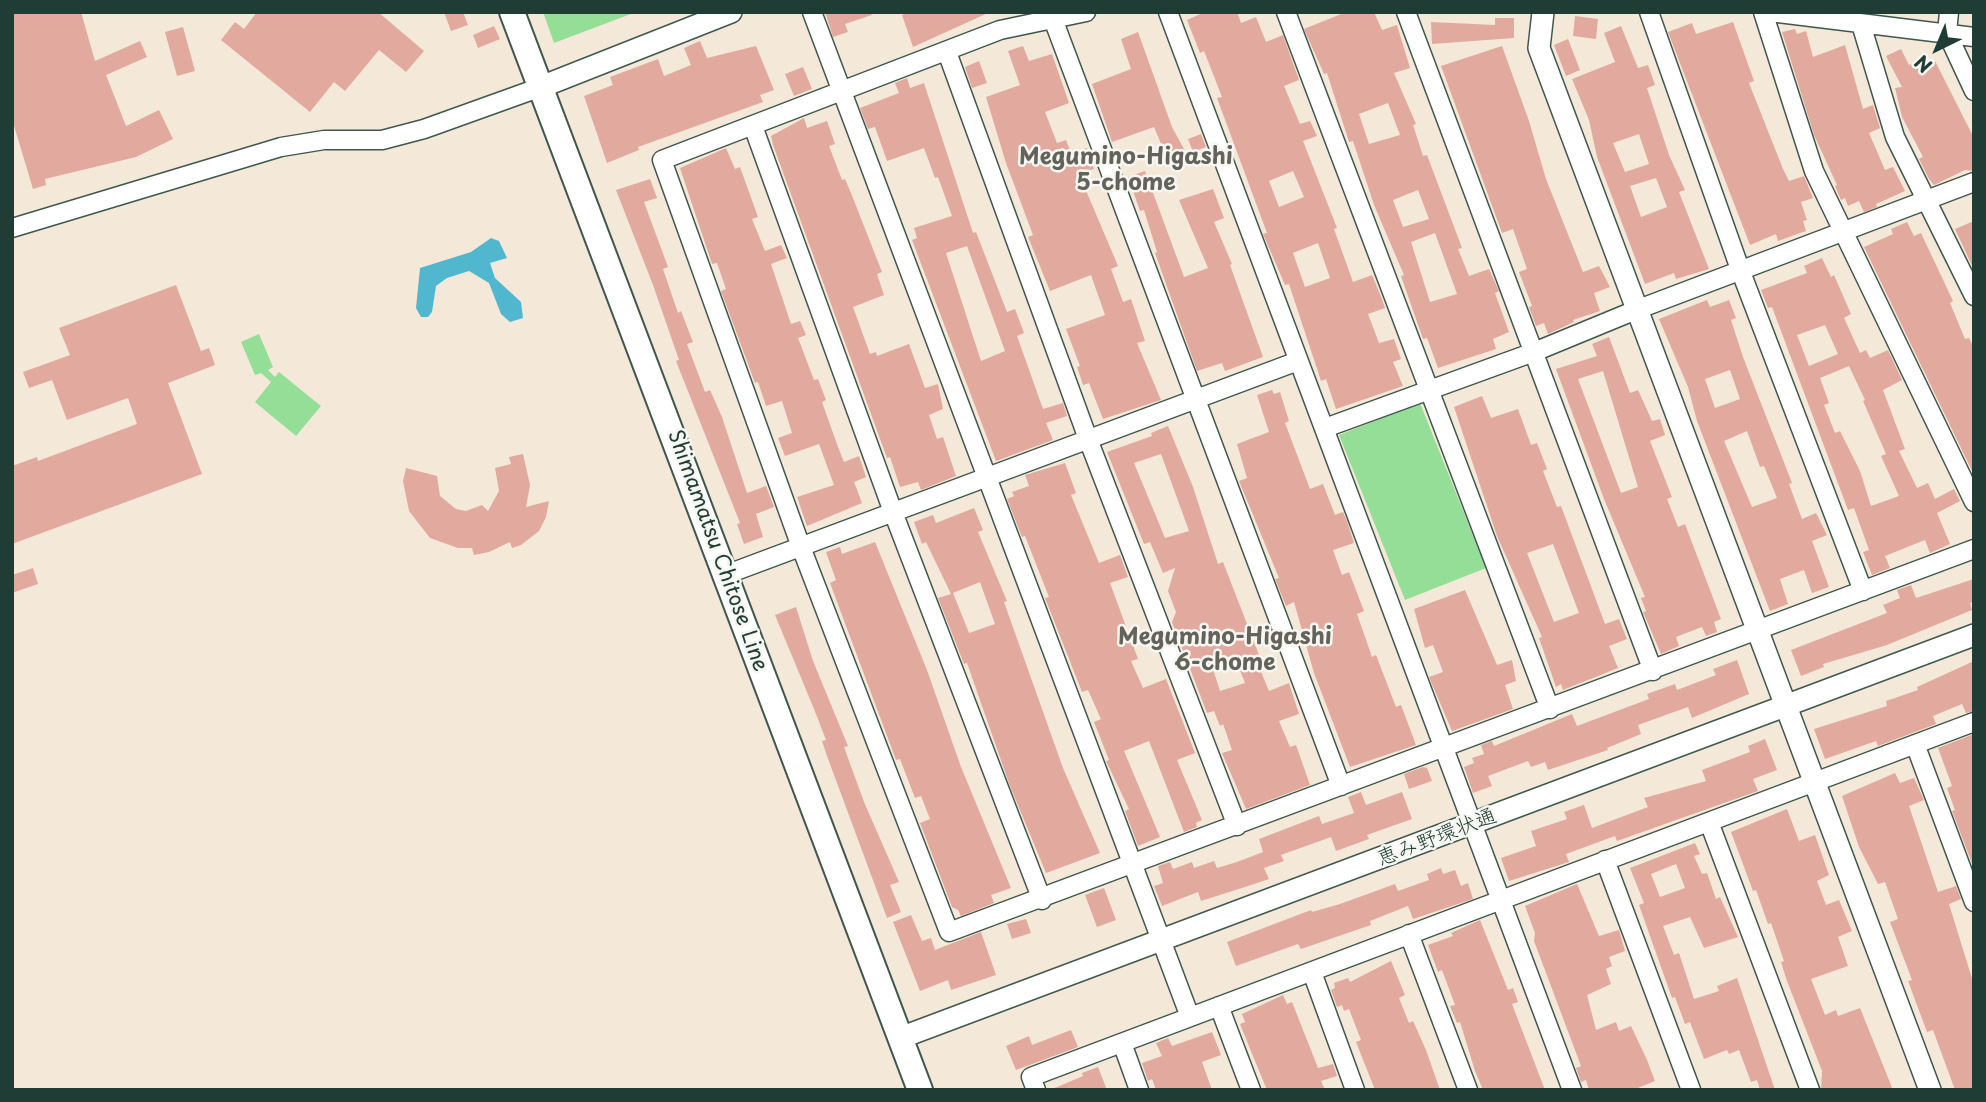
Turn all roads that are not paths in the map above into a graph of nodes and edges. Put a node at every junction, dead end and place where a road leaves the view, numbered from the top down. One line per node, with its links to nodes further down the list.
1 (512, 12): 18 (main road, Shimamatsu Chitose Line)
2 (732, 12): 18 (street)
3 (812, 12): 19 (street)
4 (1086, 12): 13 (street)
5 (1168, 12): 30 (street)
6 (1286, 12): 31 (street)
7 (1406, 12): 29 (street)
8 (1543, 12): 28 (street)
9 (1649, 12): 26 (street)
10 (1763, 12): 25 (street)
11 (1770, 12): 14 (street)
12 (1949, 12): 15 (street)
13 (1053, 19): 17 (street); 32 (street)
14 (1861, 24): 15 (street); 23 (street)
15 (1947, 33): 16 (street); 20 (street)
16 (1974, 37)
17 (947, 52): 19 (street); 34 (street)
18 (541, 87): 24 (street); 40 (main road, Shimamatsu Chitose Line)
19 (842, 90): 21 (street); 35 (street)
20 (1974, 91)
21 (753, 126): 37 (street); 38 (street)
22 (1974, 182): 23 (street)
23 (1928, 200): 25 (street); 27 (street)
24 (12, 228)
25 (1843, 230): 26 (street); 36 (street)
26 (1741, 271): 28 (street); 41 (street)
27 (1974, 296)
28 (1636, 310): 29 (street); 42 (street)
29 (1534, 352): 31 (street); 44 (street)
30 (1298, 361): 32 (street); 33 (street)
31 (1428, 391): 33 (street); 46 (street)
32 (1195, 400): 34 (street); 51 (street)
33 (1325, 428): 49 (street)
34 (1088, 439): 35 (street); 54 (street)
35 (985, 477): 37 (street); 56 (street)
36 (1974, 502)
37 (893, 512): 38 (street); 57 (street)
38 (800, 547): 40 (street); 57 (street)
39 (1974, 548): 41 (street)
40 (725, 575): 65 (main road, Shimamatsu Chitose Line)
41 (1863, 591): 42 (street)
42 (1758, 630): 44 (street); 45 (street)
43 (1974, 635): 45 (street, 恵み野環状通)
44 (1653, 671): 46 (street)
45 (1787, 705): 50 (street); 53 (street, 恵み野環状通)
46 (1550, 709): 49 (street)
47 (1974, 722): 48 (street)
48 (1915, 744): 50 (street); 59 (street)
49 (1444, 749): 51 (street); 53 (street)
50 (1816, 782): 52 (street); 76 (street)
51 (1341, 786): 54 (street)
52 (1709, 822): 55 (street); 75 (street)
53 (1473, 824): 58 (street); 61 (street, 恵み野環状通)
54 (1237, 826): 56 (street)
55 (1605, 860): 58 (street); 74 (street)
56 (1133, 865): 57 (street); 61 (street)
57 (1042, 900)
58 (1502, 900): 60 (street); 73 (street)
59 (1974, 902)
60 (1409, 934): 62 (street); 72 (street)
61 (1161, 941): 64 (street); 65 (street, 恵み野環状通)
62 (1311, 972): 63 (street); 71 (street)
63 (1219, 1006): 64 (street); 70 (street)
64 (1190, 1017): 66 (street)
65 (901, 1038): 67 (main road, Shimamatsu Chitose Line)
66 (1122, 1043): 68 (street); 69 (street)
67 (920, 1090)
68 (1036, 1090)
69 (1139, 1090)
70 (1251, 1090)
71 (1355, 1090)
72 (1468, 1090)
73 (1572, 1090)
74 (1691, 1090)
75 (1810, 1090)
76 (1930, 1090)

